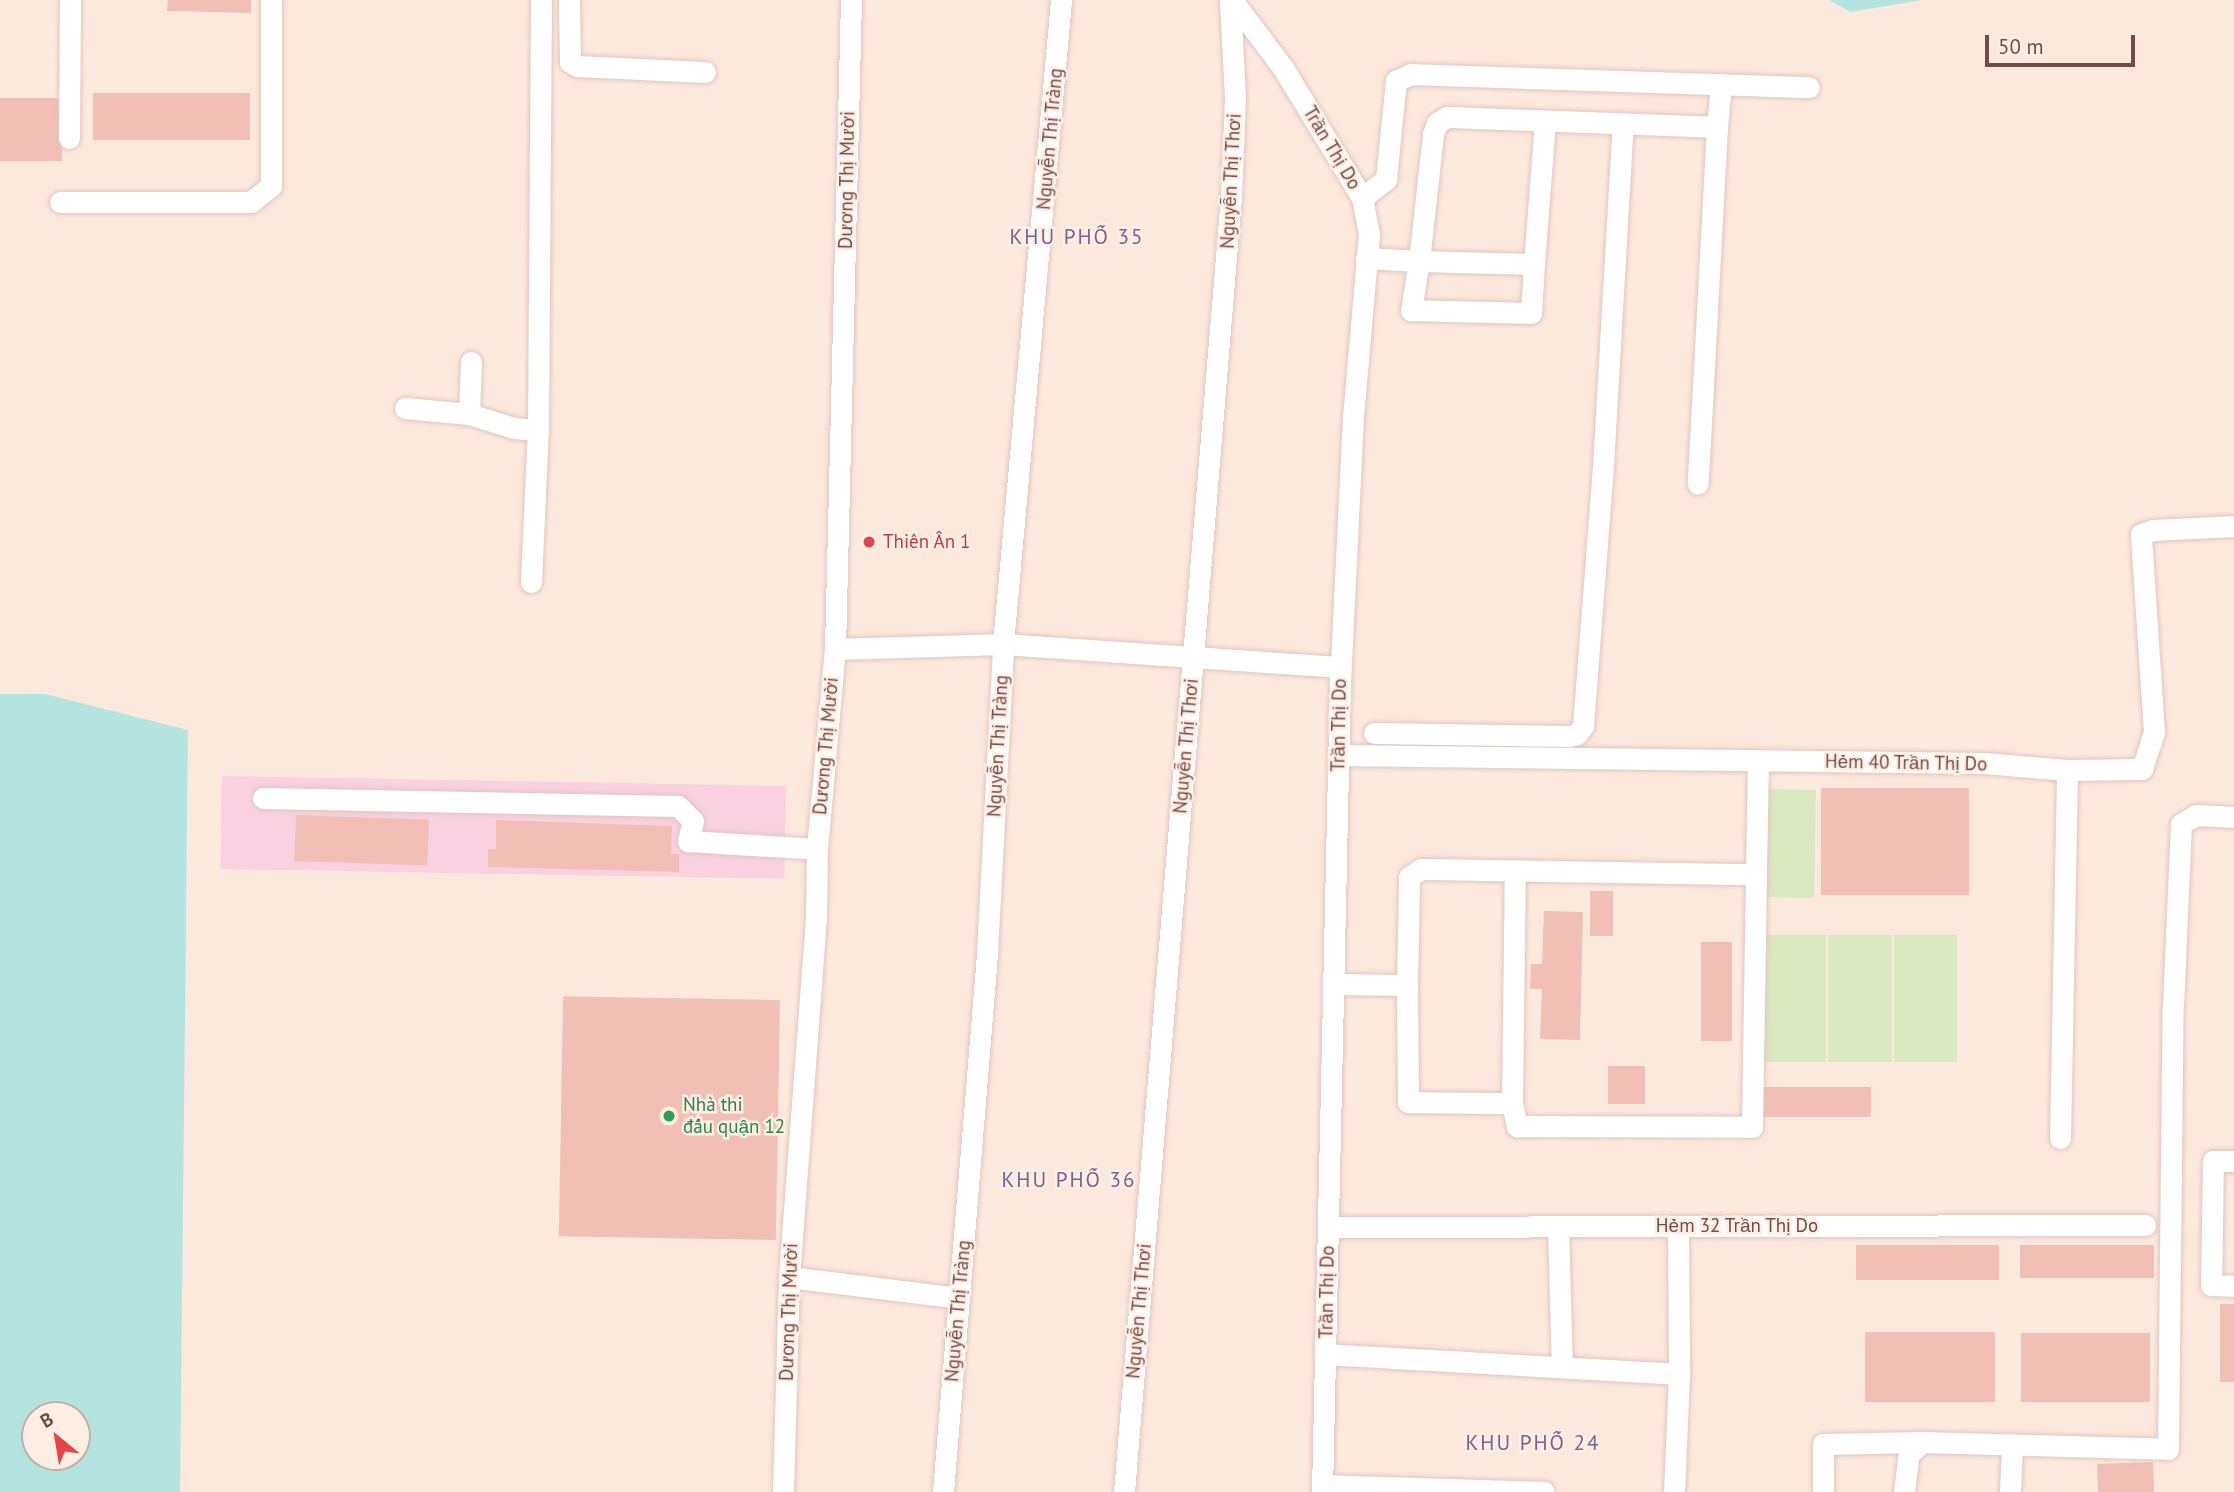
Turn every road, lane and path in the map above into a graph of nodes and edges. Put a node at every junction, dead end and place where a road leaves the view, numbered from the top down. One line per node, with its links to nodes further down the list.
1 (70, 0): 14 (street)
2 (271, 0): 16 (street)
3 (541, 0): 23 (street)
4 (569, 0): 8 (street)
5 (852, 0): 28 (street, Dương Thị Mười)
6 (1061, 0): 27 (street, Nguyễn Thị Tràng)
7 (1231, 0): 15 (street, Trần Thị Do); 29 (street, Nguyễn Thị Thơi)
8 (705, 72)
9 (1721, 84): 10 (street); 13 (street); 15 (street)
10 (1809, 87)
11 (1545, 121): 12 (street); 18 (street); 19 (street)
12 (1623, 124): 13 (street); 31 (street)
13 (1717, 127): 24 (street)
14 (69, 138)
15 (1362, 198): 17 (street, Trần Thị Do)
16 (60, 202)
17 (1366, 258): 18 (street); 30 (street, Trần Thị Do)
18 (1419, 261): 19 (street); 19 (street)
19 (1534, 264)
20 (471, 362): 22 (street)
21 (405, 408): 22 (street)
22 (469, 414): 23 (street)
23 (538, 430): 26 (street)
24 (1698, 483)
25 (2234, 526): 34 (street, Hẻm 40 Trần Thị Do)
26 (531, 582)
27 (1003, 644): 28 (street); 29 (street); 51 (street, Nguyễn Thị Tràng)
28 (835, 649): 37 (street, Dương Thị Mười)
29 (1193, 655): 30 (street); 60 (street, Nguyễn Thị Thơi)
30 (1340, 667): 32 (street, Trần Thị Do)
31 (1374, 733)
32 (1338, 755): 33 (street, Hẻm 40 Trần Thị Do); 40 (street, Trần Thị Do)
33 (1758, 762): 34 (street, Hẻm 40 Trần Thị Do); 39 (street)
34 (2067, 770): 43 (street)
35 (263, 798): 37 (street)
36 (2234, 817): 56 (street)
37 (817, 849): 49 (street, Dương Thị Mười)
38 (1515, 870): 39 (street); 41 (street); 42 (street)
39 (1756, 874): 42 (street)
40 (1333, 984): 41 (street); 46 (street, Trần Thị Do)
41 (1407, 985): 42 (street)
42 (1511, 1103)
43 (2060, 1138)
44 (2234, 1161): 50 (street)
45 (2145, 1225): 48 (street, Hẻm 32 Trần Thị Do)
46 (1328, 1227): 47 (street, Hẻm 32 Trần Thị Do); 52 (street, Trần Thị Do)
47 (1558, 1227): 48 (street, Hẻm 32 Trần Thị Do); 53 (street)
48 (1678, 1227): 54 (street)
49 (789, 1277): 51 (street); 58 (street, Dương Thị Mười)
50 (2234, 1286)
51 (959, 1298): 59 (street, Nguyễn Thị Tràng)
52 (1325, 1354): 53 (street); 57 (street, Trần Thị Do)
53 (1562, 1366): 54 (street)
54 (1679, 1374): 62 (street)
55 (1923, 1442): 56 (street); 63 (street); 64 (street)
56 (2012, 1444): 65 (street)
57 (1322, 1489): 61 (street)
58 (783, 1492)
59 (943, 1492)
60 (1124, 1492)
61 (1544, 1492)
62 (1674, 1492)
63 (1823, 1492)
64 (1905, 1492)
65 (2010, 1492)

